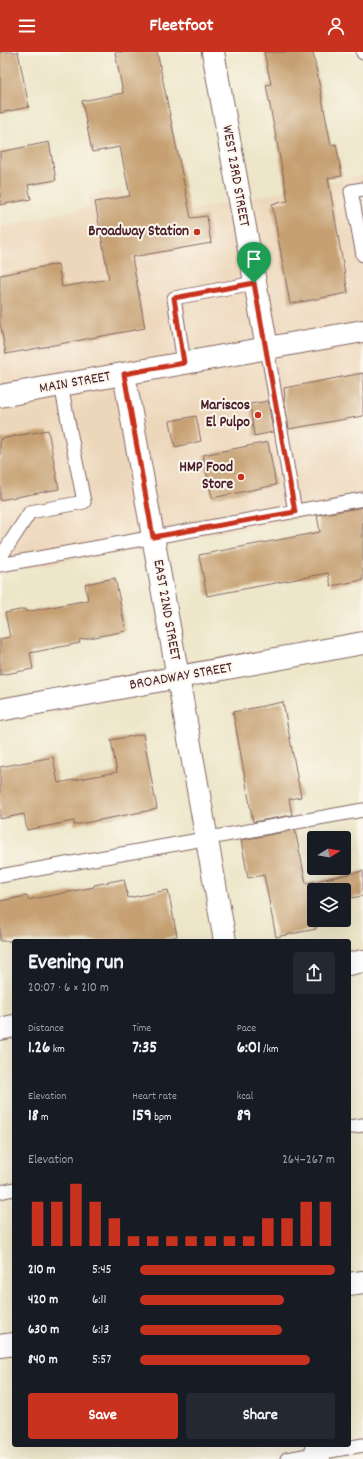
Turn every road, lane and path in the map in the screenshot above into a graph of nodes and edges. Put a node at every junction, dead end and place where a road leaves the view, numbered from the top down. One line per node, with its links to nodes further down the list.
1 (213, 52): 4 (street, WEST 23RD STREET)
2 (357, 190): 3 (lane)
3 (363, 255)
4 (254, 283): 6 (street, WEST 23RD STREET); 7 (lane)
5 (363, 330): 6 (street, MAIN STREET)
6 (267, 348): 7 (street, MAIN STREET); 12 (lane)
7 (184, 363): 8 (street, MAIN STREET)
8 (124, 374): 9 (street, MAIN STREET); 13 (street, EAST 22ND STREET)
9 (61, 385): 10 (street, MAIN STREET); 14 (lane)
10 (0, 396)
11 (363, 499): 12 (lane)
12 (295, 512): 13 (lane)
13 (153, 537): 15 (lane); 17 (street, EAST 22ND STREET)
14 (0, 558)
15 (0, 565)
16 (363, 643): 17 (street, BROADWAY STREET)
17 (178, 677): 18 (street, BROADWAY STREET); 20 (street, EAST 22ND STREET)
18 (0, 710)
19 (363, 810): 20 (lane)
20 (207, 838): 21 (lane); 22 (street, EAST 22ND STREET)
21 (0, 876)
22 (225, 939)
23 (363, 961): 24 (street)
24 (351, 964)
25 (12, 1026): 26 (street)
26 (0, 1028)
27 (363, 1125): 28 (lane)
28 (351, 1128)
29 (12, 1189): 30 (lane)
30 (0, 1192)
31 (363, 1282): 32 (street)
32 (351, 1284)
33 (12, 1344): 34 (street)
34 (0, 1346)
35 (363, 1445): 37 (lane)
36 (350, 1447): 38 (lane)
37 (351, 1447)
38 (317, 1452): 39 (lane)
39 (287, 1459)

